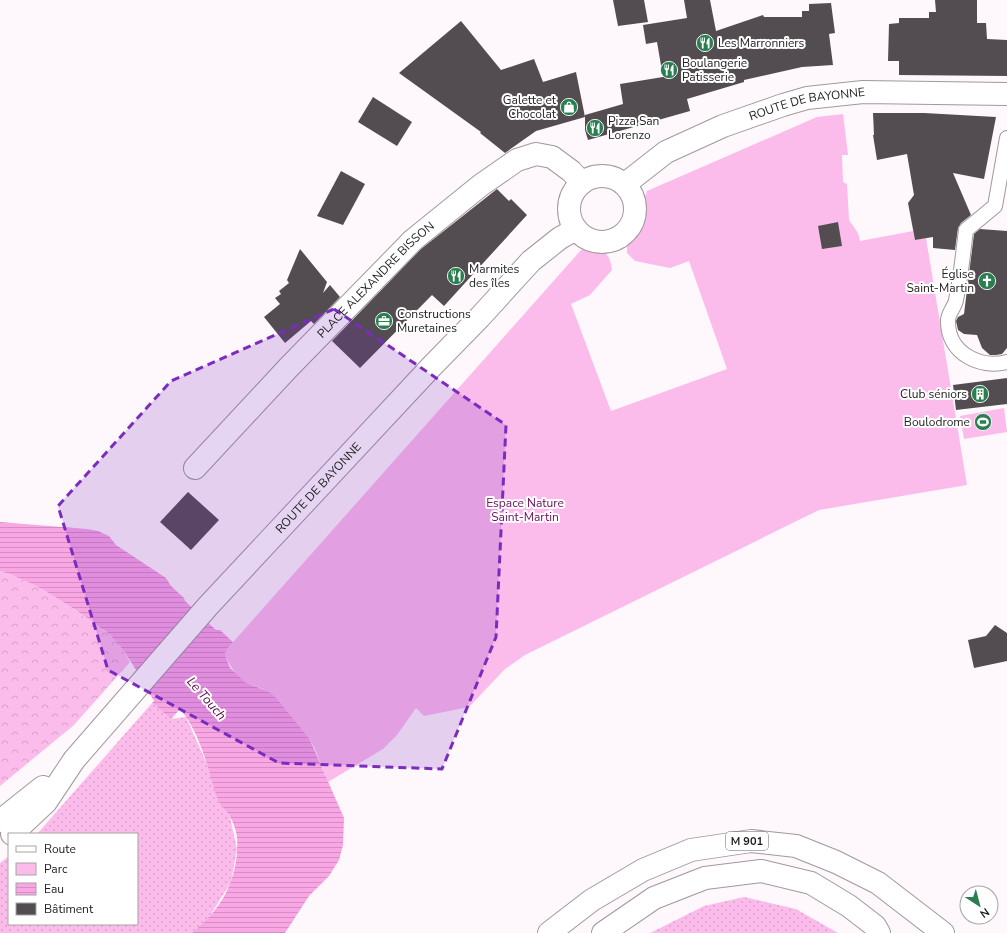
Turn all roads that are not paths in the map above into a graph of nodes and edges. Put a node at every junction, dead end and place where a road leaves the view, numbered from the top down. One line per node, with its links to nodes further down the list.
1 (1007, 94): 4 (main road, ROUTE DE BAYONNE)
2 (1007, 138): 6 (lane)
3 (582, 183): 4 (main road); 5 (main road); 7 (main road, PLACE ALEXANDRE BISSON)
4 (625, 184): 5 (main road)
5 (576, 229): 8 (main road, ROUTE DE BAYONNE)
6 (1007, 362)
7 (195, 468)
8 (74, 760): 9 (main road, ROUTE DE BAYONNE); 10 (main road, ROUTE DE BAYONNE)
9 (0, 821)
10 (13, 833)
11 (8, 837): 12 (main road)
12 (0, 843)
13 (549, 933): 16 (main road, M 901)
14 (603, 933): 15 (main road)
15 (879, 933)
16 (943, 933)

